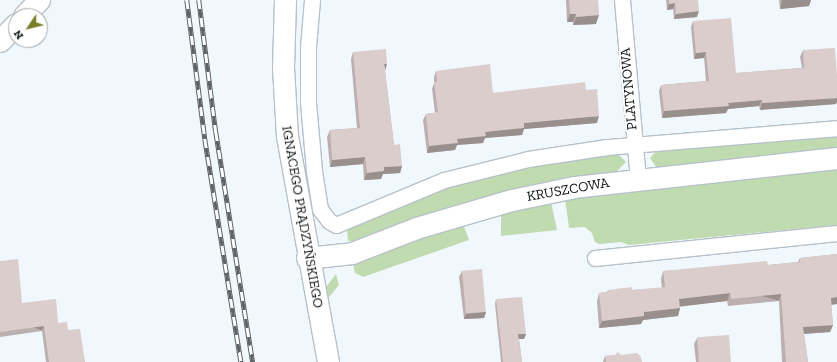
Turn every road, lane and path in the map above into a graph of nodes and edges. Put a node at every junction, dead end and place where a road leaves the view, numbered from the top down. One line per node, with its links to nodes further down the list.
1 (39, 0): 5 (main road)
2 (284, 0): 13 (main road, IGNACEGO PRĄDZYŃSKIEGO)
3 (312, 0): 9 (street, IGNACEGO PRĄDZYŃSKIEGO)
4 (622, 0): 9 (street, PLATYNOWA)
5 (32, 8)
6 (8, 32): 7 (main road)
7 (0, 41)
8 (837, 128): 9 (street)
9 (634, 145): 11 (street, PLATYNOWA)
10 (837, 158): 11 (main road, KRUSZCOWA)
11 (638, 179): 13 (main road, KRUSZCOWA)
12 (837, 233): 14 (street)
13 (307, 258): 15 (main road, IGNACEGO PRĄDZYŃSKIEGO)
14 (596, 258)
15 (328, 362)

